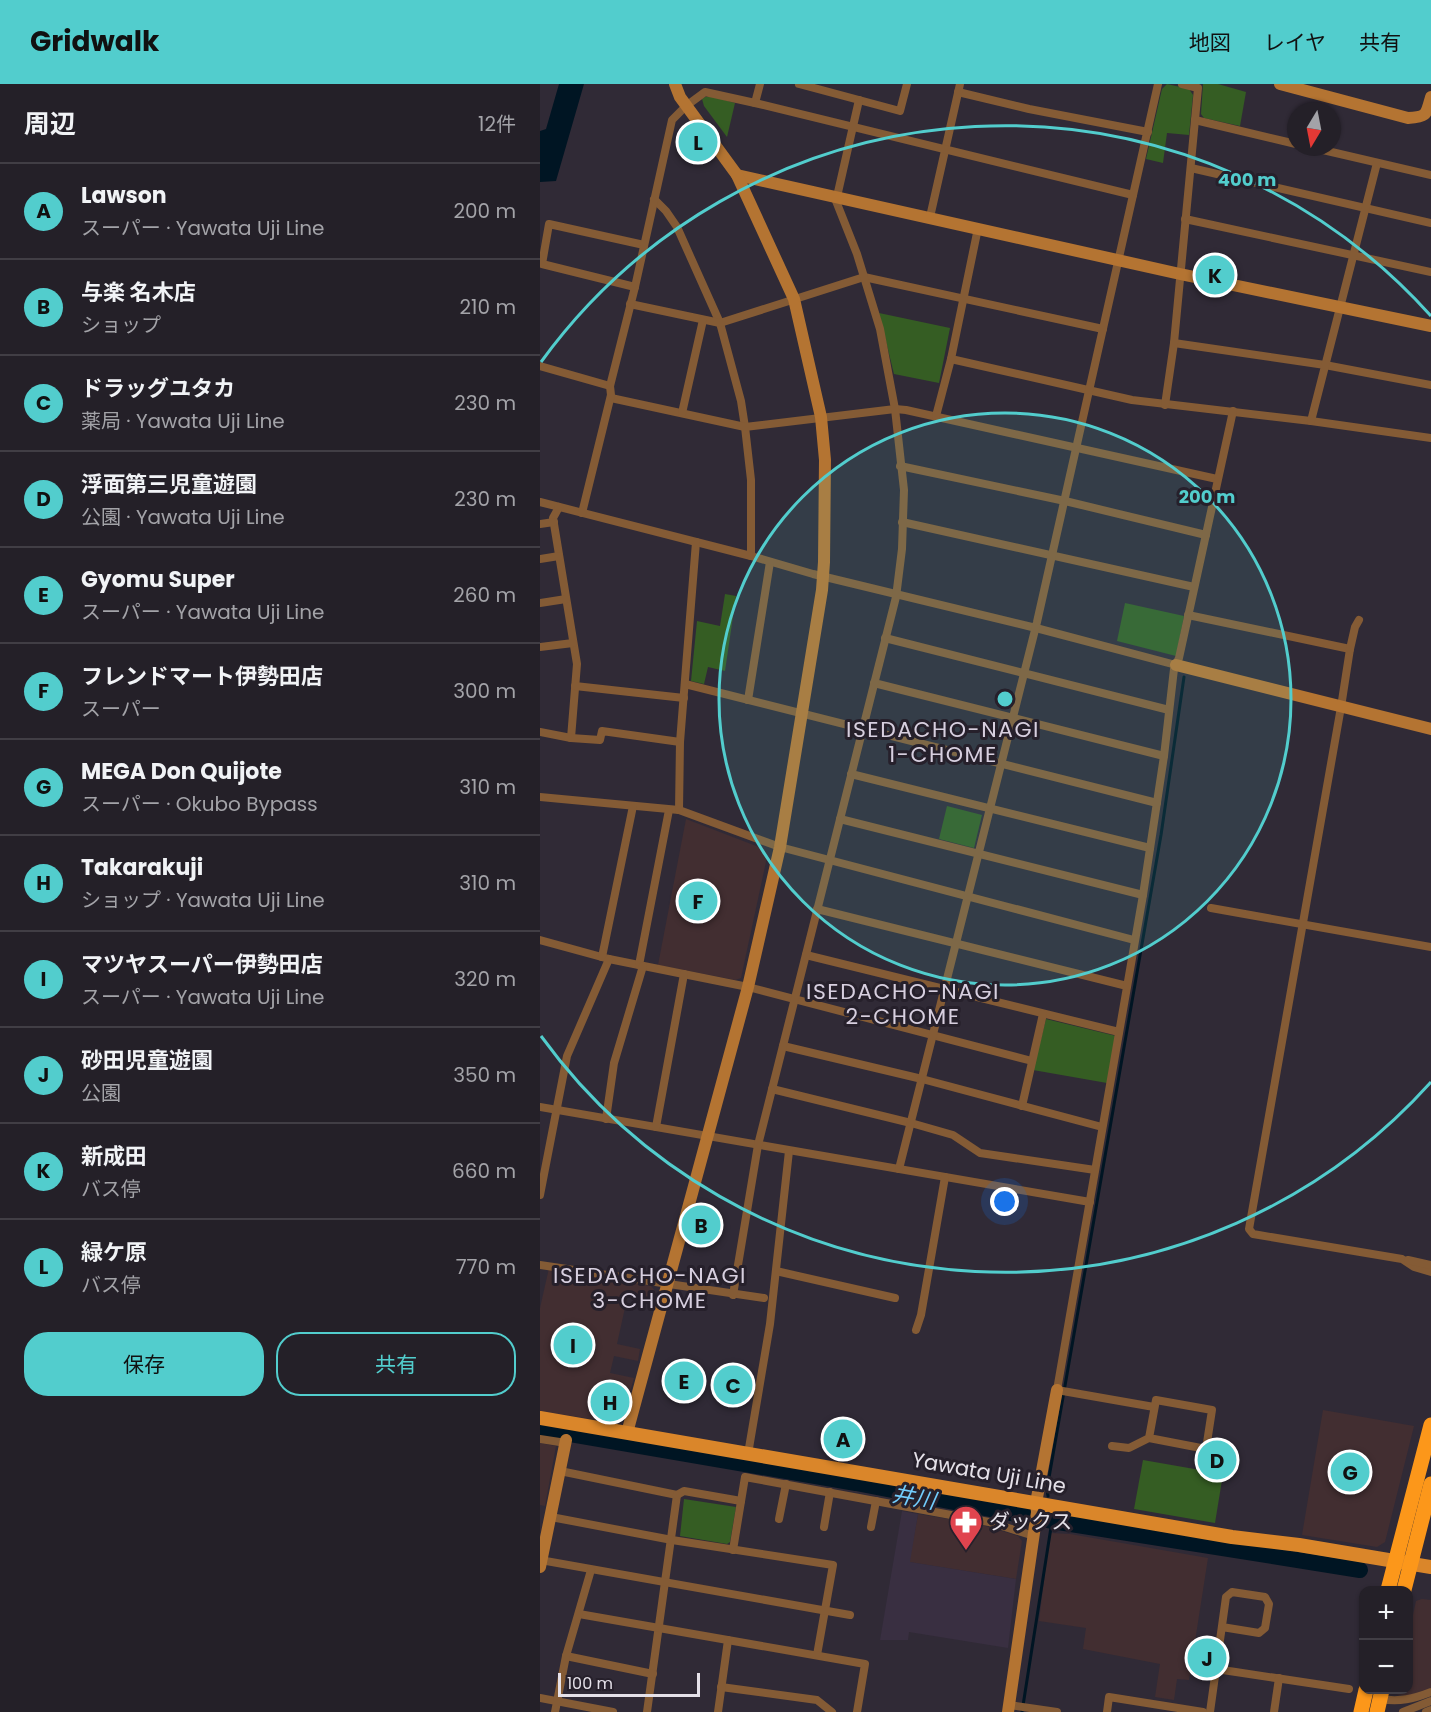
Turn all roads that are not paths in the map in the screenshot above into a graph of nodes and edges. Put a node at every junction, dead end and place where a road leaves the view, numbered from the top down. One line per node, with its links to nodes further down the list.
1 (675, 84): 12 (street)
2 (760, 84): 11 (street)
3 (802, 84): 10 (street)
4 (907, 84): 10 (street)
5 (1158, 84): 15 (street)
6 (1182, 84): 13 (street)
7 (1280, 84): 9 (street)
8 (959, 88): 15 (street); 17 (street)
9 (1431, 97)
10 (859, 100): 14 (street)
11 (755, 102): 12 (street); 14 (street)
12 (686, 106): 21 (street); 25 (street)
13 (1195, 120): 16 (street); 20 (street)
14 (853, 126): 17 (street); 24 (street)
15 (1148, 132): 23 (street)
16 (1287, 142)
17 (945, 149): 23 (street); 27 (street)
18 (1341, 154): 19 (street)
19 (1377, 163): 22 (street); 26 (street)
20 (1191, 168): 26 (street); 28 (street)
21 (737, 175): 24 (street); 39 (street)
22 (1431, 175)
23 (1133, 195): 33 (street)
24 (838, 196): 27 (street); 36 (street)
25 (654, 199): 31 (street); 43 (street)
26 (1366, 208): 29 (street); 32 (street)
27 (930, 216): 30 (street)
28 (1185, 219): 32 (street); 35 (street)
29 (1431, 223)
30 (978, 228): 33 (street); 38 (street)
31 (644, 245): 37 (street); 37 (street)
32 (1353, 255): 34 (street); 41 (street)
33 (1118, 260): 35 (street); 45 (street)
34 (1431, 272)
35 (1180, 274): 41 (street); 46 (street)
36 (864, 277): 38 (street); 39 (street); 55 (street)
37 (635, 287): 40 (street)
38 (962, 298): 45 (street); 47 (street)
39 (794, 299): 43 (street); 59 (street)
40 (630, 304): 42 (street); 51 (street)
41 (1340, 307): 44 (street); 48 (street)
42 (703, 320): 43 (street); 57 (street)
43 (720, 323): 61 (street)
44 (1431, 326)
45 (1103, 328): 52 (street)
46 (1174, 343): 48 (street); 54 (street)
47 (951, 359): 52 (street); 58 (street)
48 (1325, 365): 50 (street); 60 (street)
49 (540, 366): 51 (street)
50 (1431, 385)
51 (610, 386): 53 (street)
52 (1090, 390): 54 (street); 63 (street)
53 (611, 398): 57 (street); 69 (street)
54 (1165, 405): 56 (street)
55 (895, 409): 58 (street); 59 (street); 64 (street)
56 (1233, 411): 60 (street); 65 (street)
57 (682, 413): 61 (street)
58 (936, 416): 63 (street)
59 (821, 417): 61 (street); 80 (street)
60 (1311, 421): 62 (street)
61 (745, 427): 77 (street)
62 (1431, 438)
63 (1077, 448): 65 (street); 66 (street)
64 (900, 466): 66 (street); 71 (street)
65 (1217, 479): 73 (street)
66 (1065, 501): 73 (street); 75 (street)
67 (540, 502): 68 (street)
68 (559, 507): 69 (street); 70 (street)
69 (582, 513): 74 (street)
70 (554, 522): 72 (street); 76 (street)
71 (903, 522): 75 (street); 82 (street)
72 (540, 524)
73 (1206, 534): 81 (street)
74 (696, 542): 77 (street); 95 (street)
75 (1053, 555): 81 (street); 87 (street)
76 (559, 556): 78 (street); 83 (street)
77 (751, 556): 79 (street)
78 (540, 559)
79 (770, 562): 80 (street); 98 (street)
80 (823, 577): 82 (street); 101 (street)
81 (1194, 587): 85 (street)
82 (897, 593): 87 (street); 88 (street)
83 (566, 599): 84 (street); 89 (street)
84 (540, 603)
85 (1188, 615): 91 (street); 92 (street)
86 (1359, 620): 91 (street)
87 (1036, 628): 92 (street); 93 (street)
88 (885, 638): 93 (street); 94 (street)
89 (573, 643): 90 (street); 96 (street)
90 (540, 647)
91 (1350, 649): 99 (street)
92 (1176, 665): 99 (street); 100 (street)
93 (1024, 672): 100 (street); 102 (street)
94 (874, 683): 102 (street); 103 (street)
95 (685, 684): 97 (street); 98 (street)
96 (575, 686): 97 (street); 106 (street)
97 (684, 698): 107 (street)
98 (748, 700): 101 (street)
99 (1341, 706): 104 (street); 126 (street)
100 (1169, 710): 108 (street)
101 (802, 714): 103 (street); 118 (street)
102 (1013, 717): 108 (street); 109 (street)
103 (862, 729): 109 (street); 110 (street)
104 (1431, 729)
105 (540, 732): 106 (street)
106 (571, 738): 107 (street)
107 (680, 742): 116 (street)
108 (1164, 756): 112 (street)
109 (1002, 764): 112 (street); 114 (street)
110 (851, 774): 114 (street); 117 (street)
111 (540, 797): 113 (street)
112 (1157, 803): 119 (street)
113 (633, 806): 115 (street); 132 (street)
114 (990, 809): 119 (street); 120 (street)
115 (669, 810): 116 (street); 133 (street)
116 (679, 810): 118 (street)
117 (840, 819): 120 (street); 121 (street)
118 (780, 847): 121 (street); 136 (street)
119 (1150, 849): 122 (street)
120 (979, 854): 122 (street); 123 (street)
121 (830, 860): 123 (street); 125 (street)
122 (1143, 895): 128 (street)
123 (968, 896): 128 (street); 129 (street)
124 (1211, 908): 126 (street)
125 (817, 909): 129 (street); 131 (street)
126 (1303, 926): 130 (street); 161 (street)
127 (540, 940): 132 (street)
128 (1134, 940): 135 (street)
129 (956, 944): 135 (street); 137 (street)
130 (1431, 947)
131 (806, 955): 137 (street); 138 (street)
132 (605, 958): 133 (street); 148 (street)
133 (641, 965): 134 (street); 149 (street)
134 (684, 974): 136 (street); 151 (street)
135 (1126, 986): 140 (street)
136 (748, 987): 138 (street); 153 (street)
137 (944, 990): 139 (street); 141 (street)
138 (795, 999): 141 (street); 142 (street)
139 (1043, 1014): 140 (street); 143 (street)
140 (1119, 1032): 152 (street)
141 (933, 1034): 143 (street); 144 (street)
142 (783, 1046): 144 (street); 145 (street)
143 (1032, 1061): 146 (street)
144 (922, 1079): 146 (street); 150 (street)
145 (772, 1089): 150 (street); 154 (street)
146 (1022, 1106): 152 (street)
147 (540, 1107): 148 (street)
148 (558, 1110): 149 (street); 159 (street)
149 (606, 1119): 151 (street)
150 (911, 1123): 156 (street); 157 (street)
151 (656, 1127): 153 (street)
152 (1102, 1128): 157 (street)
153 (706, 1136): 154 (street); 166 (street)
154 (758, 1145): 155 (street); 167 (street)
155 (789, 1150): 156 (street); 164 (street)
156 (899, 1169): 158 (street)
157 (1095, 1170): 160 (street)
158 (945, 1177): 160 (street); 170 (street)
159 (540, 1196)
160 (1090, 1202): 171 (street)
161 (1402, 1260): 163 (street); 165 (street)
162 (540, 1265): 166 (street)
163 (1431, 1265)
164 (776, 1271): 169 (street); 181 (street)
165 (1431, 1272)
166 (667, 1283): 167 (street); 176 (street)
167 (734, 1295): 168 (street)
168 (764, 1298)
169 (895, 1298)
170 (916, 1330)
171 (1060, 1390): 172 (street); 189 (street)
172 (1154, 1407): 177 (street); 177 (street)
173 (540, 1418): 174 (main road, Yawata Uji Line)
174 (570, 1423): 176 (main road, Yawata Uji Line); 179 (street)
175 (1431, 1425): 197 (highway)
176 (627, 1433): 181 (main road, Yawata Uji Line)
177 (1149, 1438): 180 (street)
178 (540, 1439): 179 (street)
179 (566, 1442): 182 (street)
180 (1112, 1446)
181 (748, 1454): 189 (main road, Yawata Uji Line)
182 (560, 1471): 186 (street); 190 (street)
183 (786, 1484): 185 (street); 187 (street); 191 (street)
184 (1431, 1484): 199 (highway)
185 (830, 1492): 188 (street); 192 (street)
186 (677, 1495): 187 (street); 195 (street)
187 (741, 1501): 196 (street)
188 (876, 1501): 193 (street); 194 (street)
189 (1036, 1507): 194 (street); 197 (main road, Yawata Uji Line)
190 (551, 1517): 195 (street); 198 (street)
191 (779, 1519)
192 (824, 1527)
193 (871, 1527)
194 (1034, 1533): 224 (street)
195 (672, 1540): 196 (street); 202 (street)
196 (733, 1550): 205 (street)
197 (1394, 1560): 199 (main road, Yawata Uji Line); 203 (highway)
198 (541, 1562): 201 (street)
199 (1410, 1563): 200 (main road, Yawata Uji Line); 204 (highway)
200 (1431, 1567)
201 (591, 1570): 202 (street); 206 (street)
202 (666, 1583): 205 (street); 209 (street)
203 (1389, 1586)
204 (1405, 1586)
205 (826, 1611): 207 (street); 211 (street)
206 (579, 1614): 209 (street); 212 (street)
207 (850, 1614)
208 (1222, 1627): 208 (street); 213 (street)
209 (659, 1628): 210 (street); 214 (street)
210 (728, 1640): 211 (street); 216 (street)
211 (818, 1655): 233 (street)
212 (566, 1656): 214 (street); 223 (street)
213 (1216, 1670): 215 (street); 237 (street)
214 (652, 1674): 230 (street)
215 (1279, 1678): 217 (street); 238 (street)
216 (721, 1687): 231 (street); 232 (street)
217 (1349, 1689)
218 (1431, 1692): 221 (street)
219 (1365, 1694): 239 (highway)
220 (540, 1698): 223 (street)
221 (1380, 1700)
222 (1431, 1701): 240 (street)
223 (557, 1702): 228 (street); 229 (street)
224 (1015, 1708): 234 (street)
225 (1168, 1709): 227 (street); 235 (street)
226 (1431, 1710): 241 (street)
227 (1188, 1711): 236 (street)
228 (555, 1712)
229 (612, 1712)
230 (647, 1712)
231 (718, 1712)
232 (832, 1712)
233 (857, 1712)
234 (1057, 1712)
235 (1107, 1712)
236 (1203, 1712)
237 (1210, 1712)
238 (1274, 1712)
239 (1361, 1712)
240 (1403, 1712)
241 (1426, 1712)

